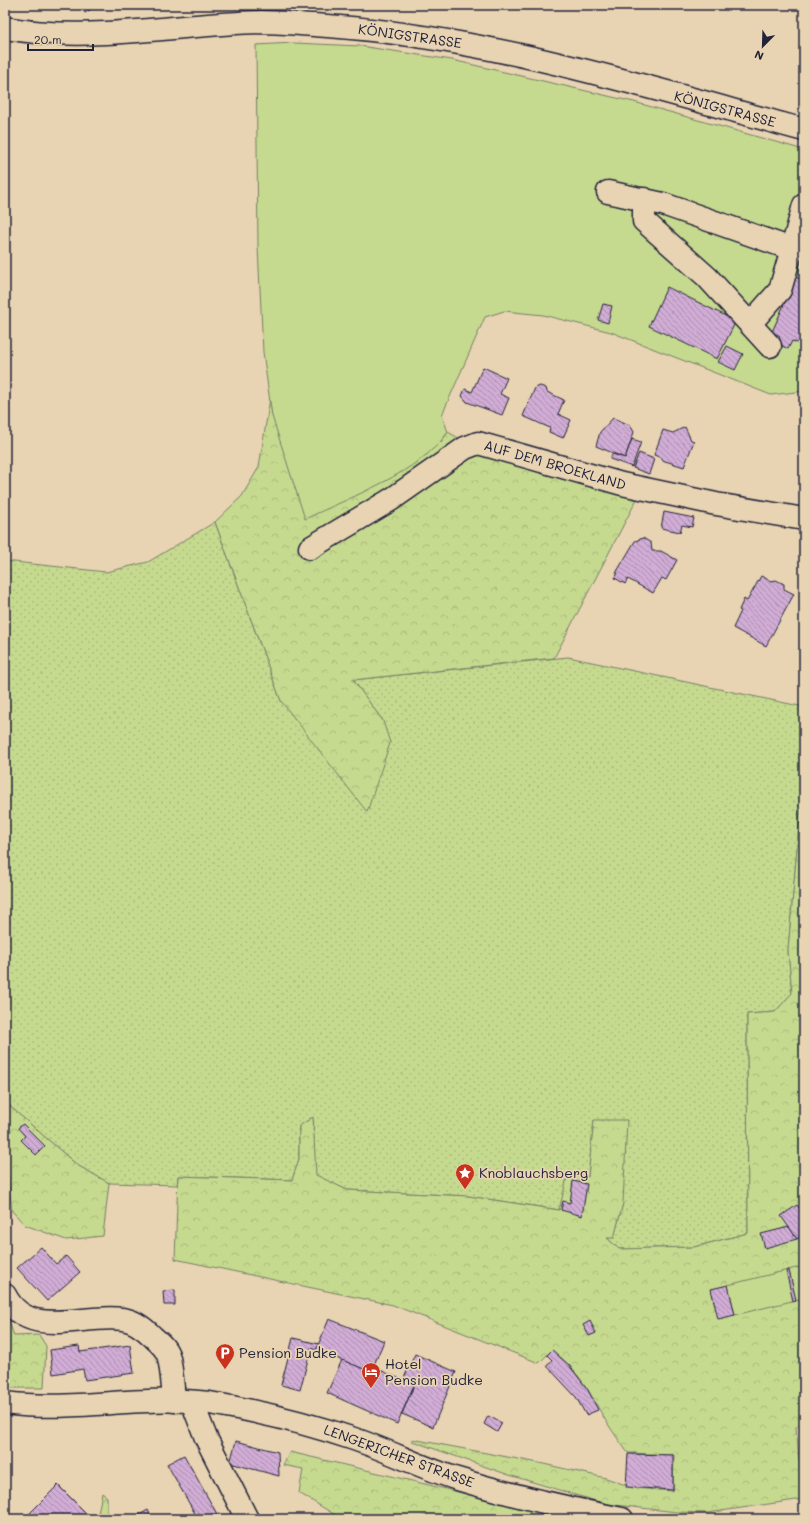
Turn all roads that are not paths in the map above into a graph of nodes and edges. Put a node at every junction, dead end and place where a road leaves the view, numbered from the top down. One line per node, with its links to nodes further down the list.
1 (5, 28): 2 (street, KÖNIGSTRASSE)
2 (804, 130)
3 (608, 192): 4 (street)
4 (644, 199): 6 (street); 7 (street)
5 (804, 205): 6 (street)
6 (792, 249): 7 (street)
7 (750, 324): 8 (street)
8 (770, 346)
9 (804, 519): 10 (street, AUF DEM BROEKLAND)
10 (310, 548)
11 (5, 1295): 12 (street)
12 (183, 1401): 13 (street, LENGERICHER STRASSE); 14 (street); 15 (street, LENGERICHER STRASSE)
13 (5, 1403)
14 (247, 1519)
15 (622, 1519)

